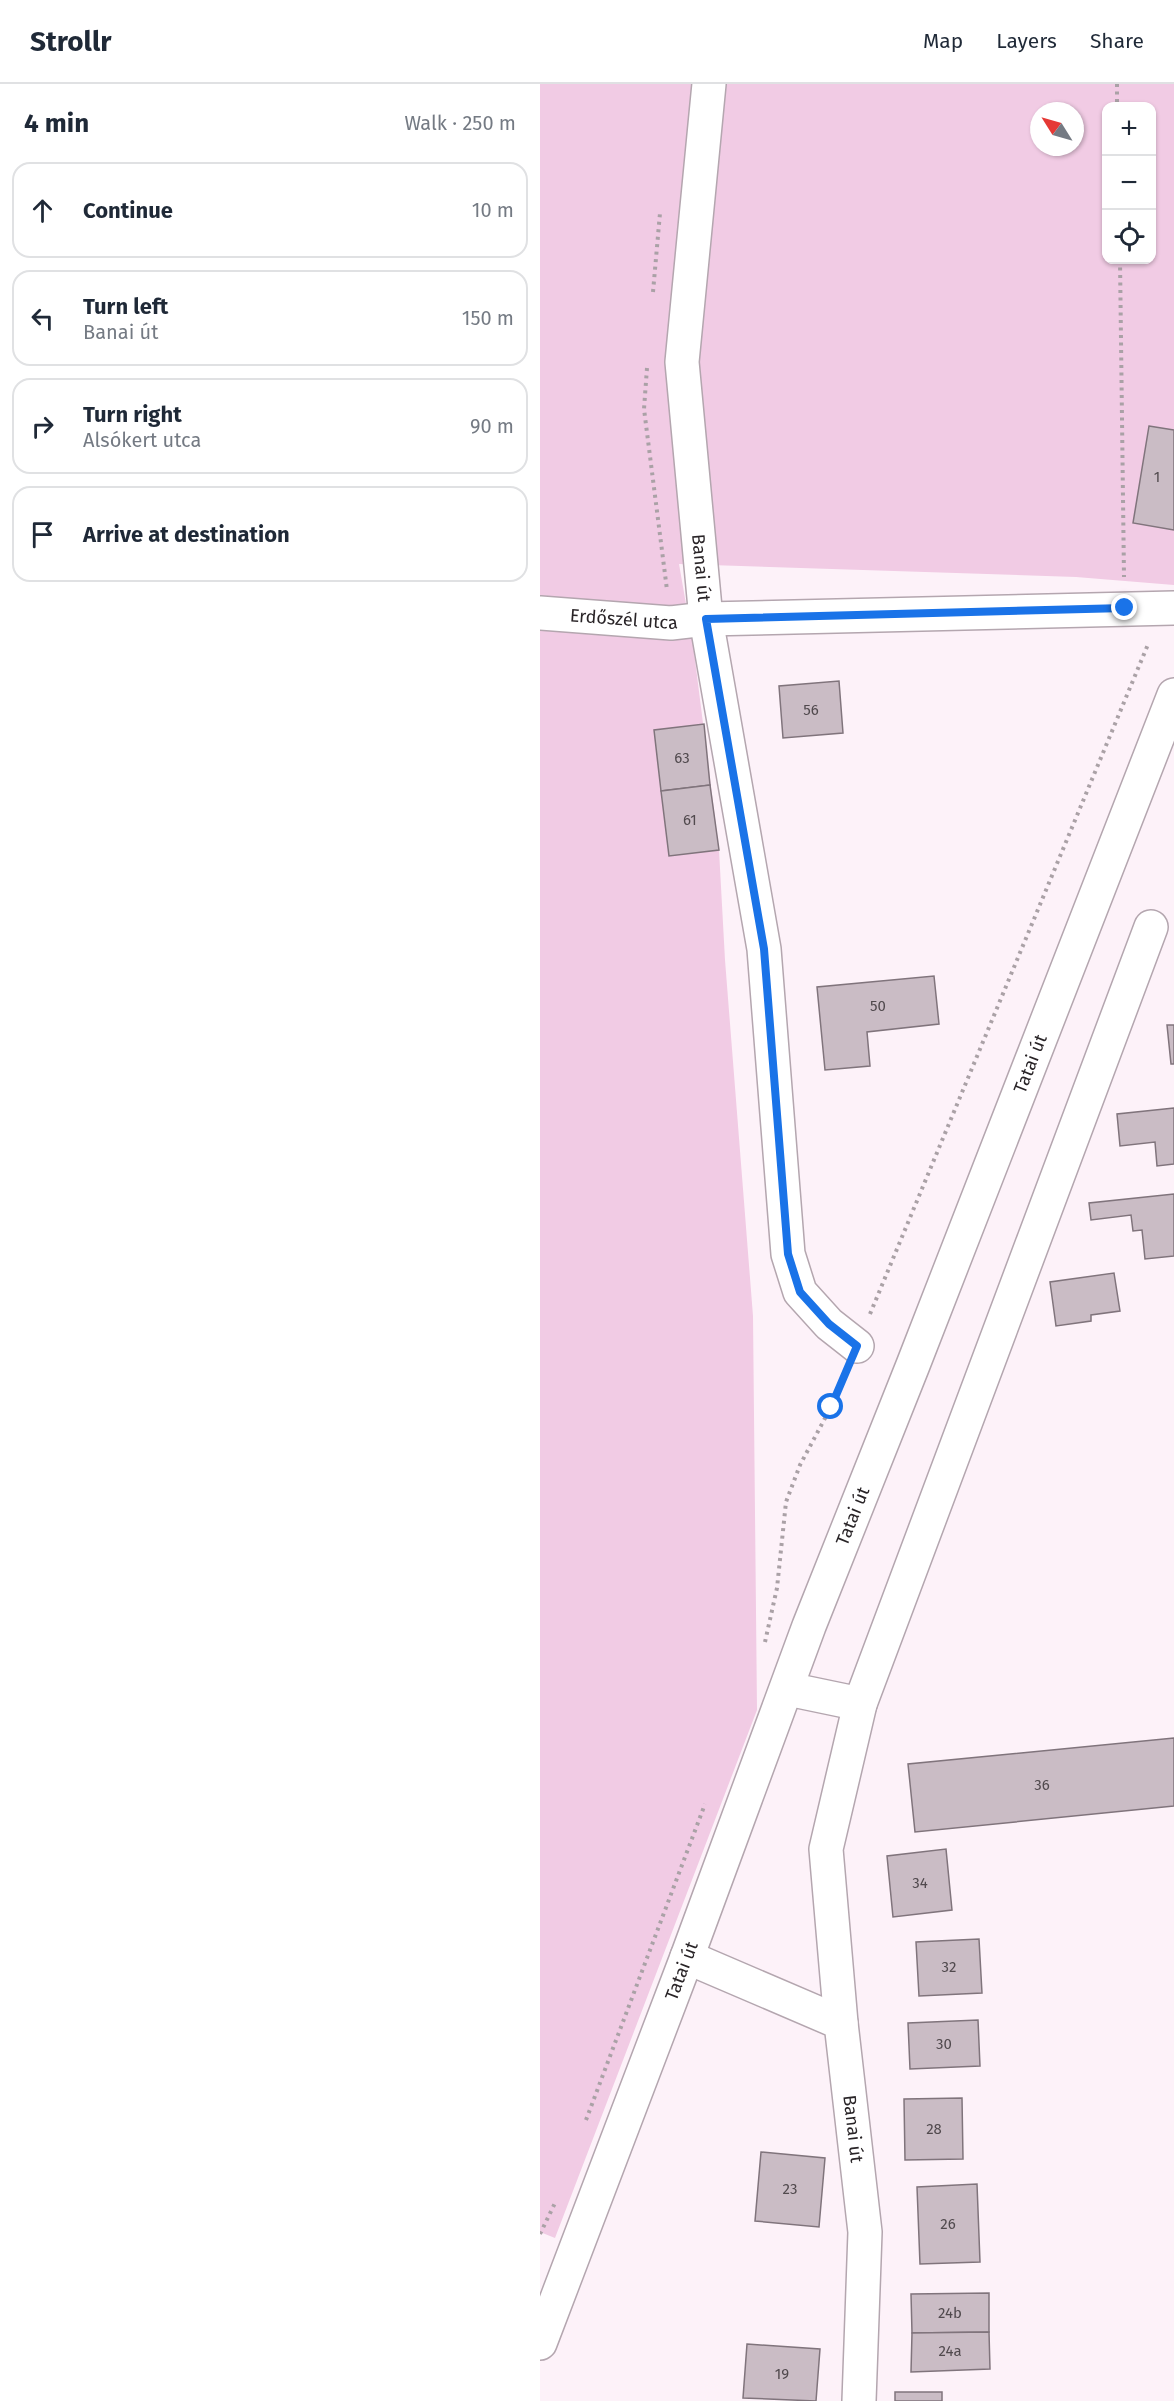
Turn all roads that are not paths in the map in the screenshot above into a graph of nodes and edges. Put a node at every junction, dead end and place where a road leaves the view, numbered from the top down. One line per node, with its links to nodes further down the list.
1 (709, 84): 4 (street, Banai út)
2 (1168, 608): 4 (street, Erdőszél utca)
3 (540, 613): 4 (street, Erdőszél utca)
4 (706, 619): 7 (street, Banai út)
5 (1174, 695): 8 (street, Tatai út)
6 (1151, 927): 9 (street)
7 (857, 1346)
8 (788, 1689): 9 (street); 10 (street, Tatai út)
9 (860, 1704): 11 (street)
10 (687, 1958): 11 (street); 12 (street, Tatai út)
11 (841, 2023): 13 (street, Banai út)
12 (540, 2343)
13 (859, 2401)

